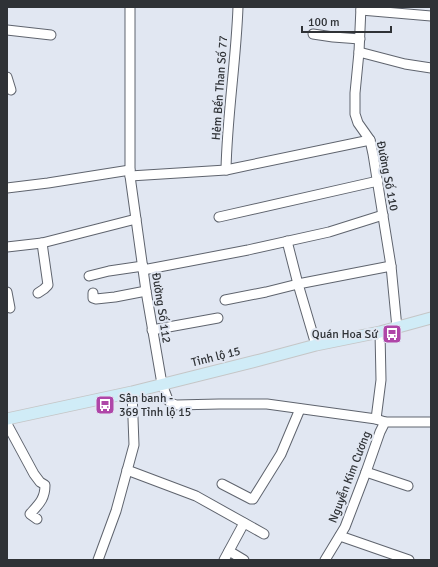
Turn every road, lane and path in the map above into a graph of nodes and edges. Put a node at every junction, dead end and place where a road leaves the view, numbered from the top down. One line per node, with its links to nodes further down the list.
1 (130, 7): 15 (street, Đường Số 112)
2 (238, 7): 14 (street, Hẻm Bến Than Số 77)
3 (361, 8): 4 (street); 8 (street, Đường Số 110)
4 (431, 16)
5 (7, 30): 7 (street)
6 (313, 34): 8 (street)
7 (51, 35)
8 (360, 39): 9 (street, Đường Số 110)
9 (359, 52): 10 (street); 13 (street, Đường Số 110)
10 (431, 68)
11 (7, 77): 12 (street)
12 (11, 90)
13 (370, 140): 14 (street); 16 (street, Đường Số 110)
14 (226, 170): 15 (street)
15 (130, 173): 17 (street); 20 (street, Đường Số 112)
16 (378, 181): 18 (street, Đường Số 110); 19 (street)
17 (7, 188)
18 (383, 215): 21 (street); 24 (street, Đường Số 110)
19 (219, 217)
20 (136, 219): 22 (street); 25 (street, Đường Số 112)
21 (287, 241): 25 (street); 27 (street)
22 (42, 243): 23 (street); 30 (street)
23 (7, 247)
24 (391, 266): 27 (street); 36 (street, Đường Số 110)
25 (143, 268): 26 (street); 28 (street, Đường Số 112)
26 (89, 276)
27 (298, 284): 32 (street); 39 (street)
28 (146, 291): 31 (street); 37 (street, Đường Số 112)
29 (7, 292): 33 (street)
30 (38, 293)
31 (92, 293)
32 (225, 300)
33 (10, 308)
34 (218, 318): 37 (street)
35 (431, 318): 36 (main road, Tỉnh lộ 15)
36 (397, 328): 38 (main road, Tỉnh lộ 15)
37 (152, 330): 40 (street, Đường Số 112)
38 (380, 332): 39 (main road, Tỉnh lộ 15); 44 (street)
39 (316, 345): 40 (main road, Tỉnh lộ 15)
40 (162, 384): 41 (main road, Tỉnh lộ 15); 42 (street, Đường Số 112)
41 (132, 392): 43 (main road, Tỉnh lộ 15); 47 (street)
42 (300, 409): 44 (street, Đường Số 112); 49 (street)
43 (7, 419)
44 (381, 420): 45 (street, Nguyễn Kim Cương); 48 (street, Nguyễn Kim Cương)
45 (431, 422)
46 (7, 424): 51 (street)
47 (127, 470): 52 (street); 56 (street)
48 (366, 472): 50 (street); 54 (street, Nguyễn Kim Cương)
49 (222, 484)
50 (408, 486)
51 (37, 520)
52 (244, 523): 53 (street); 55 (street)
53 (264, 534)
54 (340, 536): 59 (street, Nguyễn Kim Cương); 60 (street)
55 (230, 551): 57 (street); 58 (street)
56 (98, 560)
57 (224, 560)
58 (244, 560)
59 (325, 560)
60 (409, 560)

